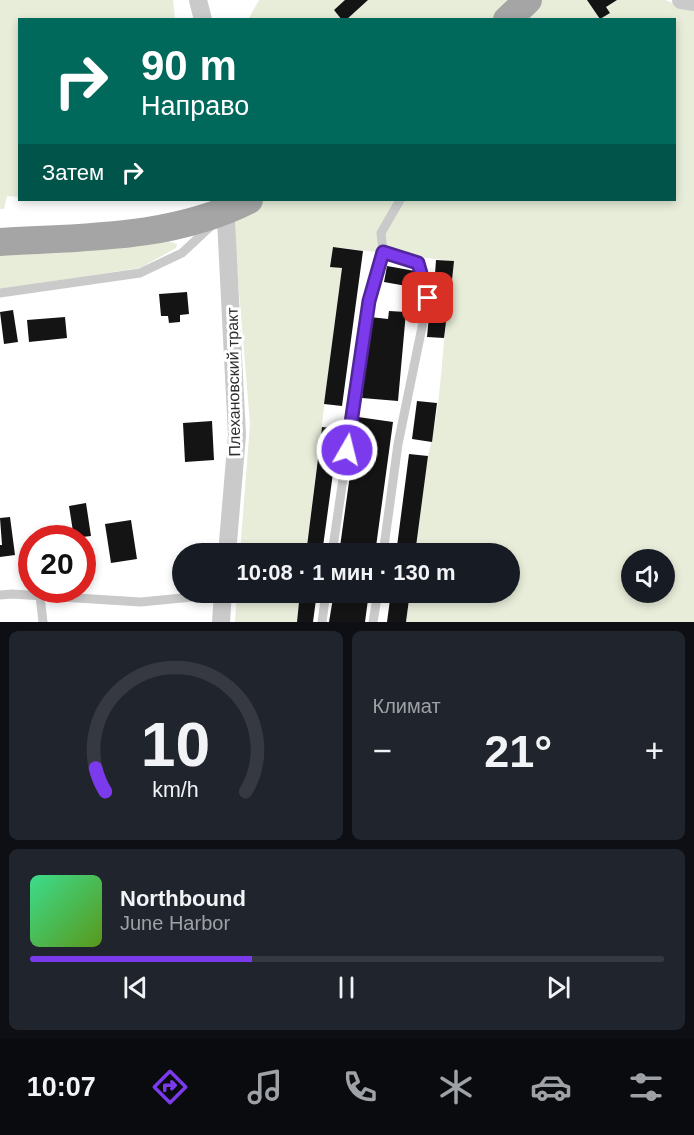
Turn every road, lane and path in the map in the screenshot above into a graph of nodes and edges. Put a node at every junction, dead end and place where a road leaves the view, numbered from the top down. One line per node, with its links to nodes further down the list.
1 (198, 0): 4 (street)
2 (681, 0): 3 (street)
3 (694, 2)
4 (202, 18)
5 (399, 201): 8 (lane)
6 (234, 203): 7 (main road); 9 (lane); 10 (street, Плехановский тракт)
7 (0, 242)
8 (383, 252): 11 (lane); 12 (lane)
9 (0, 293)
10 (228, 543)
11 (334, 543)
12 (384, 543)
13 (18, 594): 14 (lane)
14 (0, 595)
15 (96, 599): 16 (lane)
16 (172, 599)
17 (41, 603): 21 (lane)
18 (222, 603): 22 (street)
19 (325, 603): 23 (lane)
20 (377, 603): 24 (lane)
21 (43, 622)
22 (220, 622)
23 (322, 622)
24 (374, 622)

